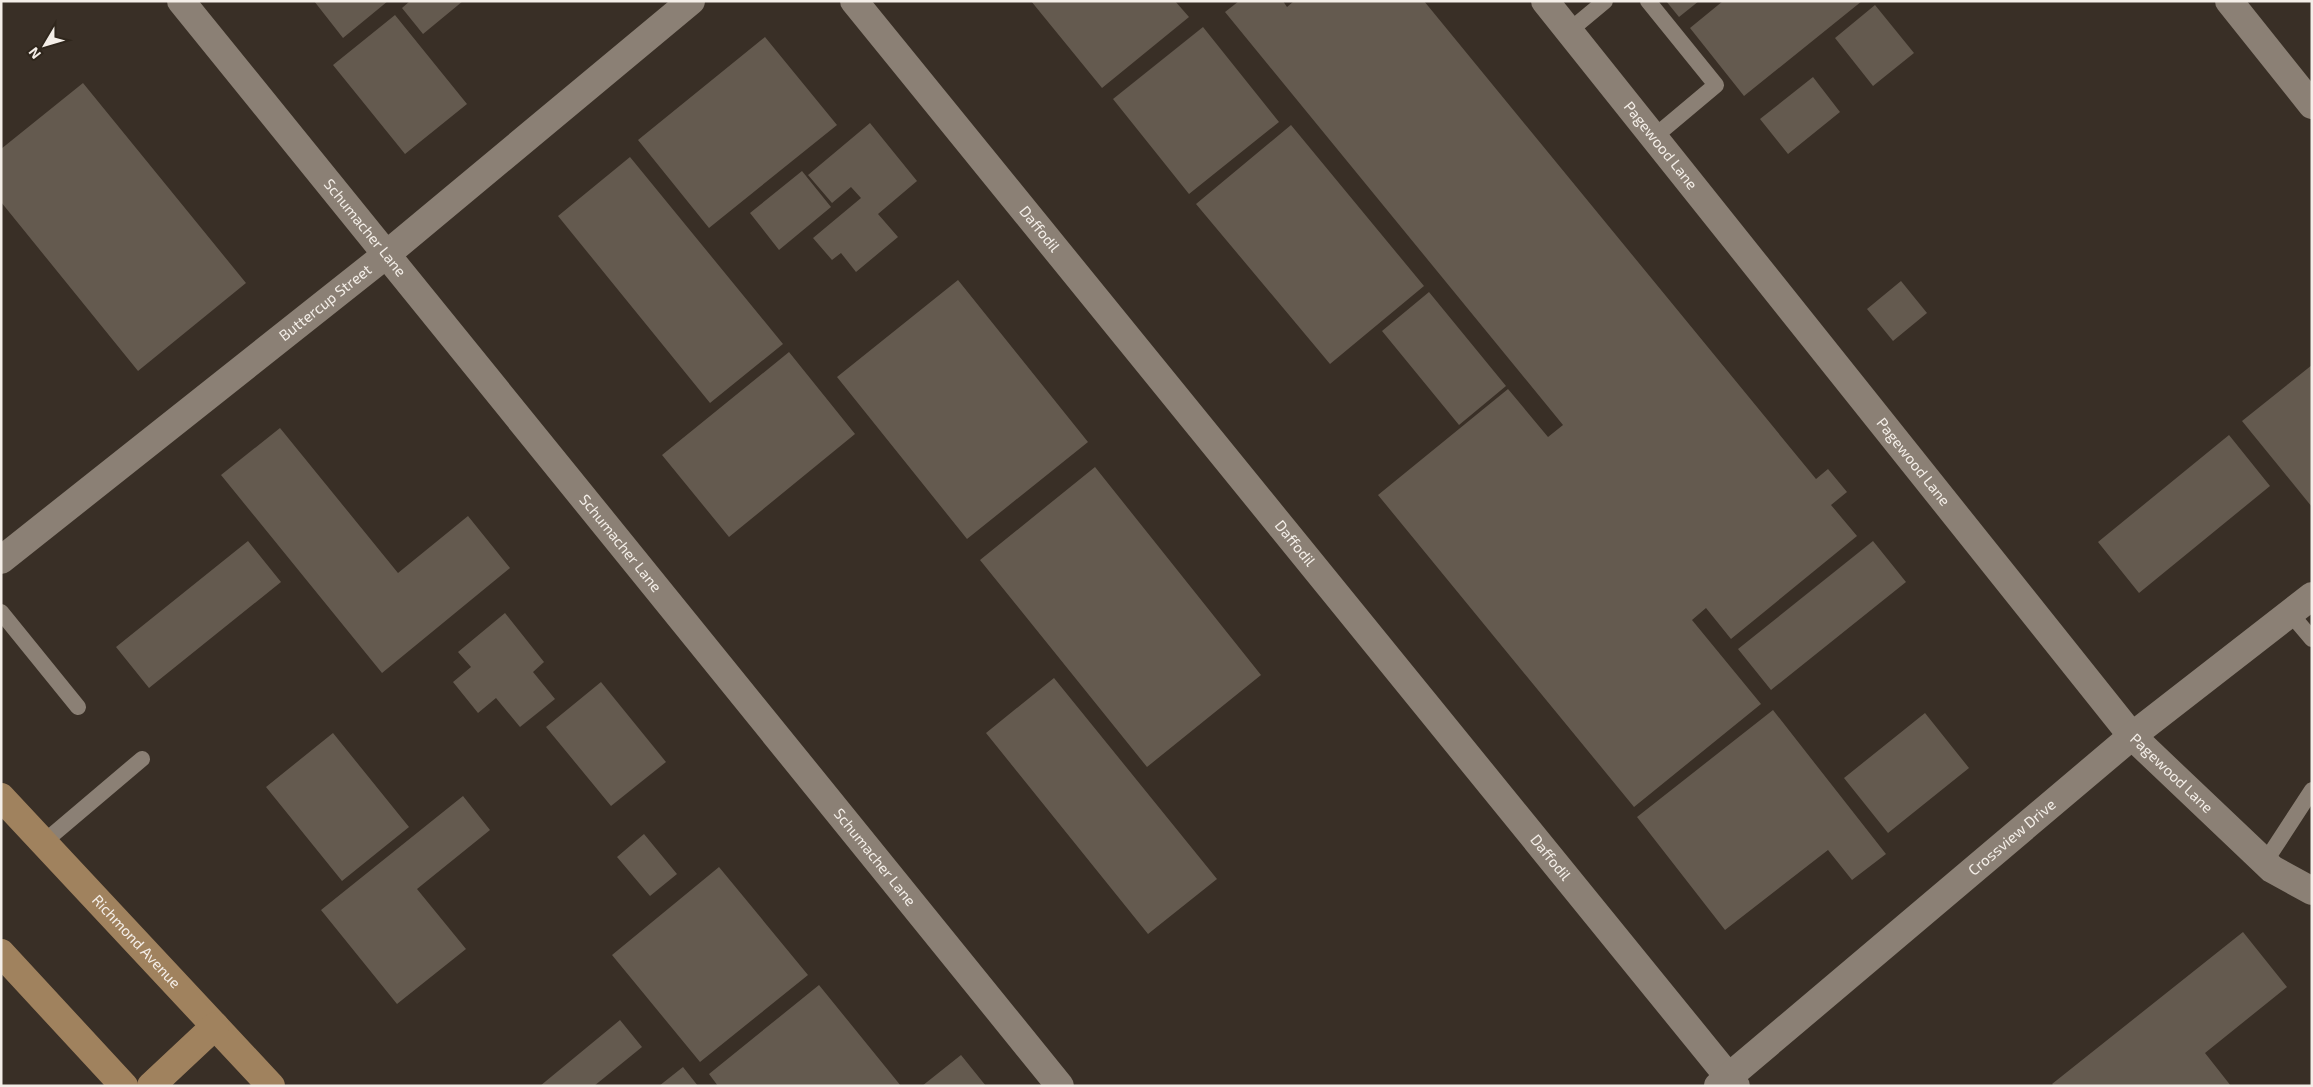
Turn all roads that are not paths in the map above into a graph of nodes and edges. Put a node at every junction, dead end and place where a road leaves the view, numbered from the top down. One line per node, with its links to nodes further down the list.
1 (181, 1): 11 (street, Schumacher Lane)
2 (691, 1): 11 (street, Buttercup Street)
3 (854, 1): 27 (street, Daffodil)
4 (1545, 1): 8 (street, Pagewood Lane)
5 (1605, 1): 8 (lane)
6 (1648, 1): 10 (lane)
7 (2229, 1): 9 (street)
8 (1569, 31): 10 (street, Pagewood Lane)
9 (2312, 105)
10 (1654, 137): 18 (street, Pagewood Lane)
11 (387, 254): 12 (street, Buttercup Street); 31 (street, Schumacher Lane)
12 (1, 560)
13 (2312, 596): 15 (street, Crossview Drive)
14 (1, 612): 17 (lane)
15 (2290, 613): 16 (lane); 18 (street, Crossview Drive)
16 (2312, 639)
17 (78, 708)
18 (2132, 736): 23 (street, Pagewood Lane); 27 (street, Crossview Drive)
19 (142, 759): 22 (lane)
20 (2312, 790): 23 (lane)
21 (1, 797): 22 (main road, Richmond Avenue)
22 (44, 842): 26 (main road, Richmond Avenue)
23 (2265, 862): 24 (street, Pagewood Lane)
24 (2312, 892)
25 (1, 953): 28 (main road)
26 (215, 1026): 29 (main road); 30 (main road, Richmond Avenue)
27 (1727, 1083)
28 (124, 1086)
29 (151, 1086)
30 (271, 1086)
31 (1060, 1086)

